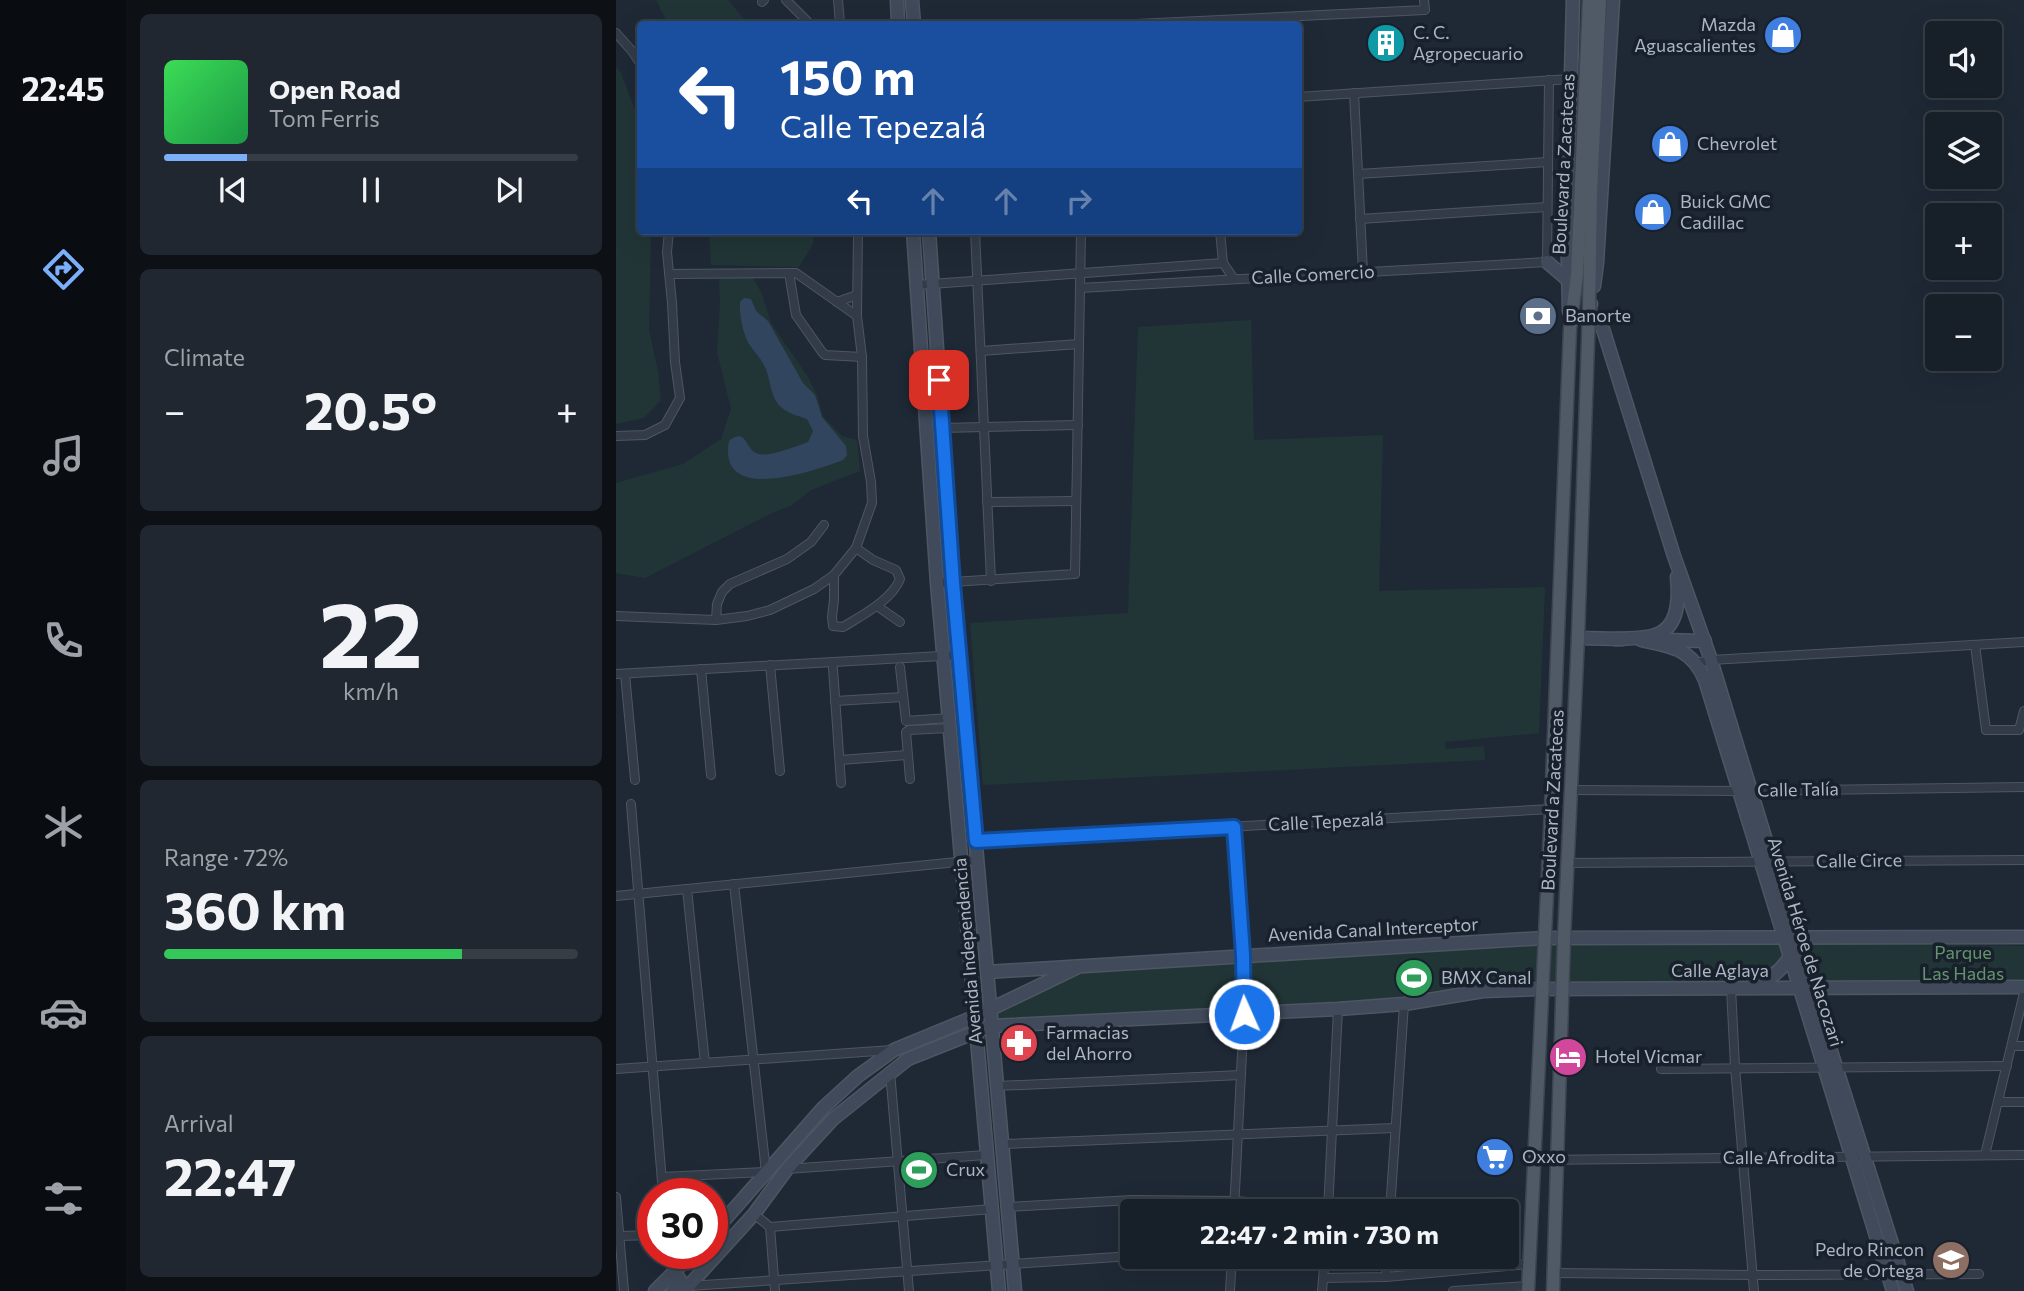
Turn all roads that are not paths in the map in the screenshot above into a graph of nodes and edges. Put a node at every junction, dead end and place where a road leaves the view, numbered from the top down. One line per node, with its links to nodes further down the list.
1 (786, 0): 10 (street)
2 (838, 0): 11 (street)
3 (897, 0): 12 (main road)
4 (912, 0): 13 (main road)
5 (1424, 0): 14 (street)
6 (1573, 0): 17 (main road, Boulevard a Zacatecas)
7 (1589, 0): 48 (main road, Boulevard a Zacatecas)
8 (1600, 0): 46 (main road, Boulevard a Zacatecas)
9 (1613, 0): 46 (main road, Boulevard a Zacatecas)
10 (807, 21)
11 (841, 21)
12 (898, 21)
13 (914, 21)
14 (1198, 21)
15 (616, 33): 16 (street)
16 (637, 58)
17 (1571, 79): 18 (street); 39 (main road, Boulevard a Zacatecas)
18 (1551, 80): 19 (street); 21 (street)
19 (1353, 93): 20 (street); 22 (street)
20 (1302, 97)
21 (1548, 162): 22 (street); 23 (street)
22 (1358, 174): 24 (street)
23 (1547, 207): 24 (street); 32 (street)
24 (1360, 219): 34 (street)
25 (669, 235): 36 (street)
26 (858, 235): 44 (street)
27 (913, 235): 42 (main road, Avenida Independencia)
28 (929, 235): 41 (main road, Avenida Independencia)
29 (975, 235): 40 (street)
30 (1080, 235): 37 (street)
31 (1220, 235): 33 (street)
32 (1547, 262): 34 (street, Calle Comercio); 39 (main road)
33 (1223, 263): 37 (street); 38 (street)
34 (1363, 272): 38 (street, Calle Comercio)
35 (789, 273): 36 (street); 45 (street); 51 (street)
36 (669, 274): 55 (street)
37 (1080, 274): 40 (street); 43 (street)
38 (1234, 279): 43 (street, Calle Comercio)
39 (1568, 280): 48 (main road, Boulevard a Zacatecas)
40 (977, 281): 41 (street); 50 (street)
41 (933, 284): 42 (street); 54 (main road, Avenida Independencia)
42 (917, 285): 63 (main road, Avenida Independencia)
43 (1080, 288): 49 (street)
44 (857, 295): 45 (street); 47 (street)
45 (837, 302): 47 (street)
46 (1589, 312): 60 (main road, Avenida Héroe de Nacozari); 70 (main road, Boulevard a Zacatecas)
47 (857, 316): 51 (street)
48 (1570, 329): 66 (main road, Boulevard a Zacatecas)
49 (1079, 344): 50 (street); 52 (street)
50 (981, 351): 53 (street)
51 (862, 357): 59 (street)
52 (1078, 425): 53 (street); 56 (street)
53 (984, 427): 54 (street); 57 (street)
54 (942, 429): 64 (main road, Avenida Independencia)
55 (616, 436)
56 (1076, 501): 57 (street); 62 (street)
57 (987, 502): 62 (street)
58 (824, 525): 68 (street)
59 (856, 548): 61 (street); 65 (street)
60 (1674, 556): 71 (main road); 73 (main road, Avenida Héroe de Nacozari)
61 (834, 575): 65 (street); 68 (street)
62 (991, 580): 64 (street)
63 (937, 583): 64 (street); 77 (main road, Avenida Independencia)
64 (953, 583): 76 (main road, Avenida Independencia)
65 (877, 606): 69 (street)
66 (1559, 615): 70 (main road); 100 (main road, Boulevard a Zacatecas)
67 (616, 616): 68 (street)
68 (716, 620)
69 (900, 622)
70 (1578, 638): 71 (main road); 97 (main road, Boulevard a Zacatecas)
71 (1615, 639): 72 (main road)
72 (1641, 640): 73 (main road); 79 (main road)
73 (1704, 641): 78 (main road, Avenida Héroe de Nacozari)
74 (2024, 642): 75 (street)
75 (1975, 645): 78 (street); 87 (street)
76 (960, 655): 77 (street); 102 (main road, Avenida Independencia)
77 (943, 656): 80 (street); 88 (main road, Avenida Independencia)
78 (1711, 660): 79 (street); 98 (main road, Avenida Héroe de Nacozari)
79 (1697, 663): 98 (main road, Avenida Héroe de Nacozari)
80 (770, 665): 83 (street); 91 (street)
81 (900, 667): 85 (street)
82 (832, 668): 86 (street)
83 (701, 669): 84 (street); 92 (street)
84 (620, 674): 94 (street)
85 (903, 697): 86 (street); 88 (street)
86 (835, 701): 90 (street)
87 (2024, 711)
88 (949, 723): 89 (street); 105 (main road, Avenida Independencia)
89 (907, 755): 90 (street); 93 (street)
90 (839, 760): 95 (street)
91 (780, 771)
92 (710, 775)
93 (910, 779)
94 (635, 780)
95 (841, 783)
96 (2024, 788): 98 (street, Calle Talía)
97 (1571, 790): 98 (street, Calle Talía); 107 (main road, Boulevard a Zacatecas)
98 (1745, 791): 106 (main road, Avenida Héroe de Nacozari)
99 (631, 804): 110 (street)
100 (1551, 809): 101 (street, Calle Tepezalá); 114 (main road, Boulevard a Zacatecas)
101 (1234, 827): 102 (street, Calle Tepezalá); 116 (street)
102 (976, 841): 103 (main road, Avenida Independencia)
103 (977, 860): 105 (street); 119 (main road, Avenida Independencia)
104 (2024, 860): 106 (street, Calle Circe)
105 (961, 861): 108 (street); 130 (main road, Avenida Independencia)
106 (1768, 862): 107 (street, Calle Circe); 112 (main road, Avenida Héroe de Nacozari)
107 (1568, 863): 115 (main road, Boulevard a Zacatecas)
108 (734, 884): 109 (street); 136 (street)
109 (688, 889): 110 (street); 137 (street)
110 (639, 894): 111 (street); 138 (street)
111 (616, 896)
112 (1791, 937): 113 (main road, Calle Aglaya); 115 (main road, Calle Aglaya); 117 (main road, Avenida Héroe de Nacozari); 123 (main road, Avenida Héroe de Nacozari)
113 (2024, 937)
114 (1544, 938): 115 (main road, Calle Aglaya); 116 (main road, Avenida Canal Interceptor); 124 (main road, Boulevard a Zacatecas)
115 (1564, 939): 121 (main road, Boulevard a Zacatecas)
116 (1243, 955): 118 (main road, Avenida Canal Interceptor); 129 (street)
117 (1791, 956): 122 (main road); 123 (main road, Avenida Héroe de Nacozari)
118 (1082, 965): 119 (main road); 128 (main road, Avenida Canal Interceptor)
119 (987, 972): 128 (main road, Avenida Independencia)
120 (2024, 987): 123 (main road, Calle Aglaya)
121 (1562, 988): 122 (main road, Calle Aglaya); 124 (main road, Calle Aglaya); 158 (main road, Boulevard a Zacatecas)
122 (1735, 988): 123 (main road, Calle Aglaya); 141 (street)
123 (1805, 988): 140 (main road, Avenida Héroe de Nacozari)
124 (1542, 989): 126 (main road); 159 (main road, Boulevard a Zacatecas)
125 (2024, 993): 133 (street)
126 (1404, 1004): 127 (main road); 149 (street)
127 (1338, 1009): 129 (main road); 150 (street)
128 (990, 1010): 130 (main road, Avenida Canal Interceptor); 131 (main road, Avenida Independencia)
129 (1244, 1014): 131 (main road); 145 (street)
130 (974, 1017): 132 (main road, Avenida Independencia); 135 (main road, Avenida Canal Interceptor)
131 (992, 1026): 132 (main road); 146 (main road, Avenida Independencia)
132 (976, 1032): 144 (main road); 153 (main road, Avenida Independencia)
133 (2012, 1046): 134 (street); 139 (street)
134 (2024, 1046)
135 (894, 1049): 136 (street); 162 (main road, Avenida Canal Interceptor)
136 (754, 1059): 137 (street); 162 (street)
137 (705, 1063): 138 (street)
138 (653, 1066): 142 (street); 163 (street)
139 (2007, 1066): 140 (street); 147 (street)
140 (1831, 1067): 141 (street); 156 (main road, Avenida Héroe de Nacozari)
141 (1735, 1068): 143 (street); 157 (street)
142 (616, 1069)
143 (1661, 1069)
144 (890, 1072): 160 (street); 161 (main road)
145 (1241, 1075): 146 (street); 151 (street)
146 (997, 1086): 152 (main road, Avenida Independencia)
147 (1998, 1102): 148 (street); 154 (street)
148 (2024, 1102)
149 (1395, 1128): 150 (street); 167 (street)
150 (1332, 1130): 151 (street); 166 (street)
151 (1238, 1133): 152 (street); 165 (street)
152 (1003, 1144): 169 (main road, Avenida Independencia)
153 (986, 1155): 160 (street); 170 (main road, Avenida Independencia)
154 (1985, 1155): 155 (street, Calle Afrodita); 156 (street, Calle Afrodita)
155 (2024, 1155)
156 (1859, 1157): 157 (street, Calle Afrodita); 189 (main road, Avenida Héroe de Nacozari)
157 (1744, 1158): 158 (street, Calle Afrodita); 191 (street)
158 (1557, 1159): 159 (street, Calle Afrodita); 187 (main road, Boulevard a Zacatecas)
159 (1535, 1160): 178 (main road, Boulevard a Zacatecas)
160 (898, 1162): 161 (street); 173 (street)
161 (787, 1169): 171 (main road)
162 (766, 1172): 163 (street); 172 (main road, Avenida Canal Interceptor)
163 (662, 1178)
164 (616, 1197): 176 (street)
165 (1235, 1199)
166 (1329, 1199)
167 (1391, 1199)
168 (1120, 1201): 169 (street)
169 (1007, 1207): 180 (main road, Avenida Independencia)
170 (992, 1209): 173 (street); 179 (main road, Avenida Independencia)
171 (754, 1214): 174 (street); 188 (main road)
172 (728, 1216)
173 (903, 1216): 174 (street); 186 (street)
174 (770, 1227): 194 (street)
175 (637, 1235): 176 (street)
176 (620, 1236): 197 (street)
177 (1120, 1257): 180 (street)
178 (1529, 1264): 192 (street); 196 (main road, Boulevard a Zacatecas)
179 (997, 1266): 180 (street); 186 (street); 202 (main road, Avenida Independencia)
180 (1013, 1266): 203 (main road, Avenida Independencia)
181 (693, 1269): 188 (main road)
182 (1231, 1269): 204 (street)
183 (1324, 1269): 193 (street)
184 (1386, 1269): 192 (street)
185 (674, 1271): 198 (main road); 199 (main road)
186 (908, 1272): 194 (street); 201 (street)
187 (1554, 1273): 191 (street); 207 (main road, Boulevard a Zacatecas)
188 (699, 1274): 195 (main road)
189 (1895, 1274): 190 (street); 191 (street); 209 (main road, Avenida Héroe de Nacozari); 210 (main road, Avenida Héroe de Nacozari)
190 (1979, 1274)
191 (1753, 1275): 208 (street)
192 (1385, 1277): 193 (street)
193 (1323, 1278): 205 (street)
194 (774, 1281): 195 (street); 200 (street)
195 (687, 1288)
196 (1528, 1289): 206 (street)
197 (624, 1291)
198 (655, 1291)
199 (673, 1291)
200 (775, 1291)
201 (909, 1291)
202 (999, 1291)
203 (1015, 1291)
204 (1230, 1291)
205 (1322, 1291)
206 (1453, 1291)
207 (1553, 1291)
208 (1754, 1291)
209 (1894, 1291)
210 (1907, 1291)

